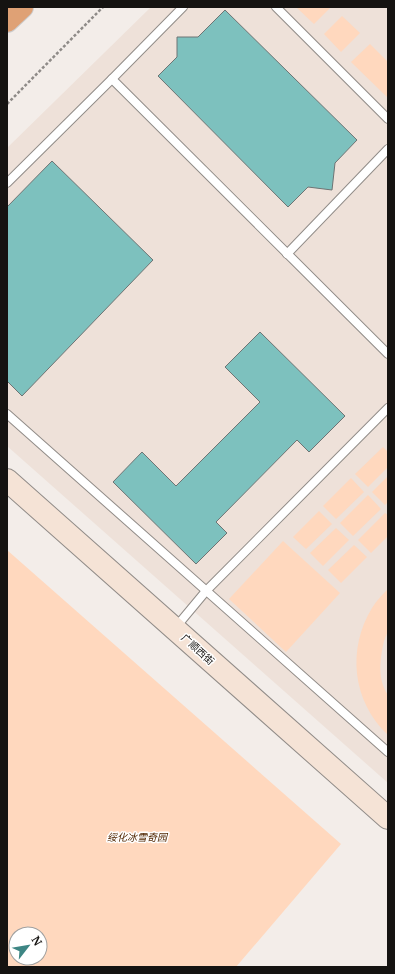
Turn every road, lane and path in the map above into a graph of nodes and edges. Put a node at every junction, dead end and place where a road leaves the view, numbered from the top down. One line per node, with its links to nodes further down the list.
1 (22, 7): 5 (highway)
2 (103, 7): 7 (path)
3 (182, 7): 6 (lane)
4 (276, 7): 8 (lane)
5 (7, 21)
6 (112, 79): 10 (lane); 11 (lane)
7 (7, 104)
8 (388, 119)
9 (388, 149): 11 (lane)
10 (7, 183)
11 (287, 254): 12 (lane)
12 (388, 354)
13 (388, 408): 16 (lane)
14 (7, 414): 16 (lane)
15 (7, 480): 17 (main road, 广顺西街)
16 (206, 591): 17 (lane); 18 (lane)
17 (175, 628): 19 (main road, 广顺西街)
18 (388, 752)
19 (388, 818)

